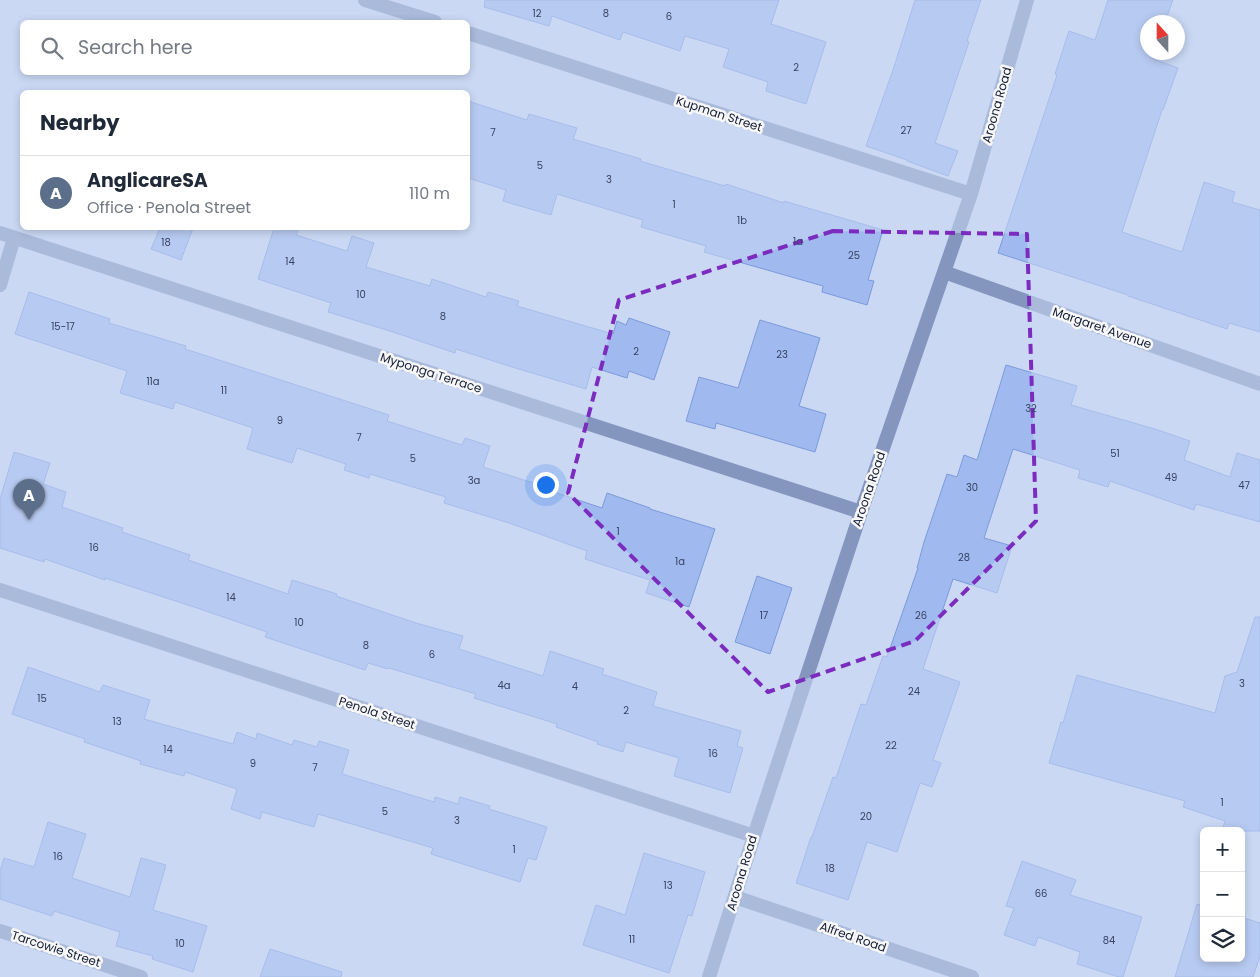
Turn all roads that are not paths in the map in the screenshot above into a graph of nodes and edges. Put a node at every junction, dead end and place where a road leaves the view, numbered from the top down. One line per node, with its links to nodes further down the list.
1 (364, 0): 3 (street)
2 (1027, 0): 5 (street, Aroona Road)
3 (429, 20)
4 (470, 34): 5 (street, Kupman Street)
5 (971, 194): 8 (street, Aroona Road)
6 (0, 233): 7 (street, Myponga Terrace)
7 (14, 238): 9 (street); 11 (street, Myponga Terrace)
8 (944, 272): 10 (street, Margaret Avenue); 11 (street, Aroona Road)
9 (0, 285)
10 (1260, 384)
11 (861, 512): 13 (street, Aroona Road)
12 (0, 590): 13 (street, Penola Street)
13 (754, 836): 14 (street, Aroona Road)
14 (735, 897): 17 (street, Aroona Road); 18 (street, Alfred Road)
15 (0, 931): 16 (street, Tarcowie Street)
16 (141, 977)
17 (709, 977)
18 (972, 977)

